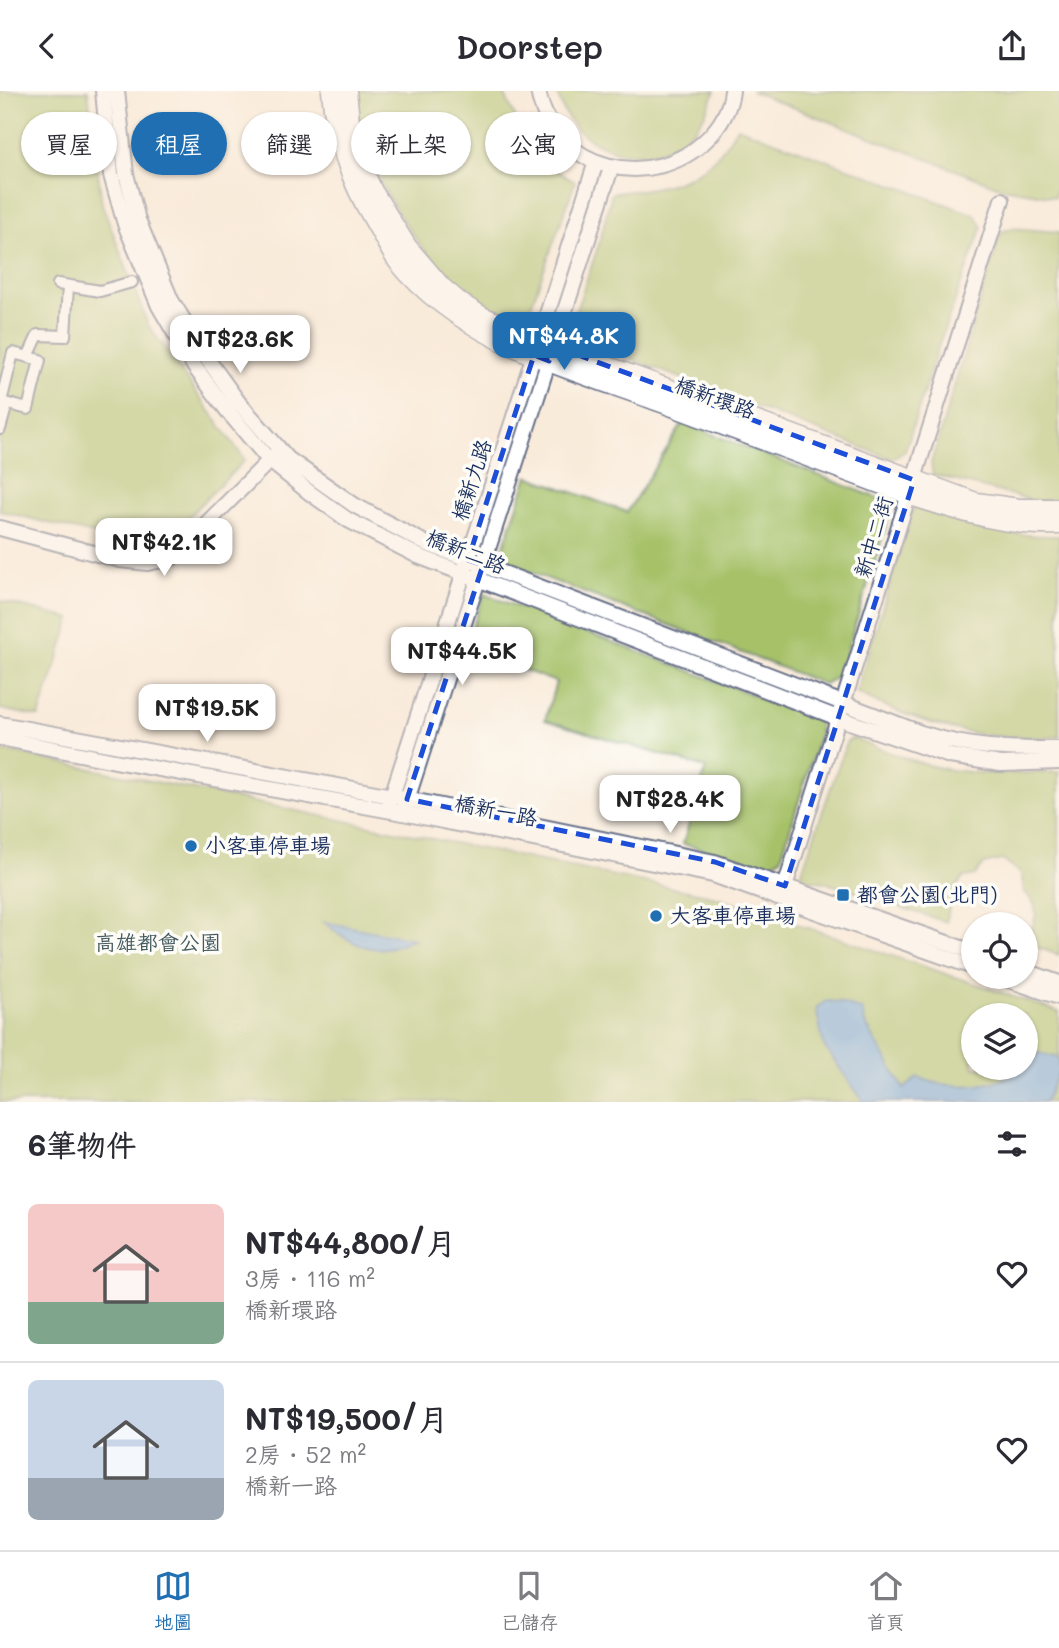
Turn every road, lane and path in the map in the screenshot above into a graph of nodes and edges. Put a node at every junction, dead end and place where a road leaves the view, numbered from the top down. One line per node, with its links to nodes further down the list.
1 (103, 91): 15 (street, 橋新二路)
2 (117, 91): 15 (street, 橋新二路)
3 (331, 91): 11 (street, 橋新環路)
4 (347, 91): 11 (street, 橋新環路)
5 (538, 91): 7 (street)
6 (732, 91): 8 (street)
7 (596, 162): 8 (street); 11 (street, 橋新九路)
8 (611, 167): 11 (street, 橋新九路)
9 (1002, 200): 16 (street, 新中二街)
10 (132, 282): 12 (street)
11 (544, 350): 16 (street, 橋新環路); 20 (street, 橋新九路); 21 (street, 橋新九路)
12 (28, 356): 13 (street); 13 (street)
13 (7, 404): 14 (street)
14 (0, 429)
15 (275, 455): 19 (street); 20 (street, 橋新二路)
16 (911, 487): 17 (street, 橋新環路); 18 (street, 橋新環路); 22 (street, 新中二街)
17 (1059, 508)
18 (1059, 525)
19 (0, 528)
20 (466, 567): 21 (street, 橋新二路); 28 (street, 橋新九路)
21 (480, 573): 22 (street, 橋新二路); 23 (street, 橋新二路); 29 (street, 橋新九路)
22 (842, 703): 23 (street, 新中二街); 26 (street, 橋新二路)
23 (838, 718): 27 (street, 橋新二路); 30 (street, 新中二街)
24 (0, 724): 28 (street, 橋新一路)
25 (0, 738): 28 (street, 橋新一路)
26 (1059, 749)
27 (1059, 762)
28 (390, 803): 29 (street, 橋新一路)
29 (405, 806): 30 (street, 橋新一路)
30 (783, 893): 31 (street, 橋新一路)
31 (912, 938): 32 (street, 橋新一路); 33 (street, 橋新一路)
32 (961, 949)
33 (961, 961)
34 (1038, 980): 36 (street)
35 (1038, 982): 37 (street)
36 (1059, 982)
37 (1059, 997)

